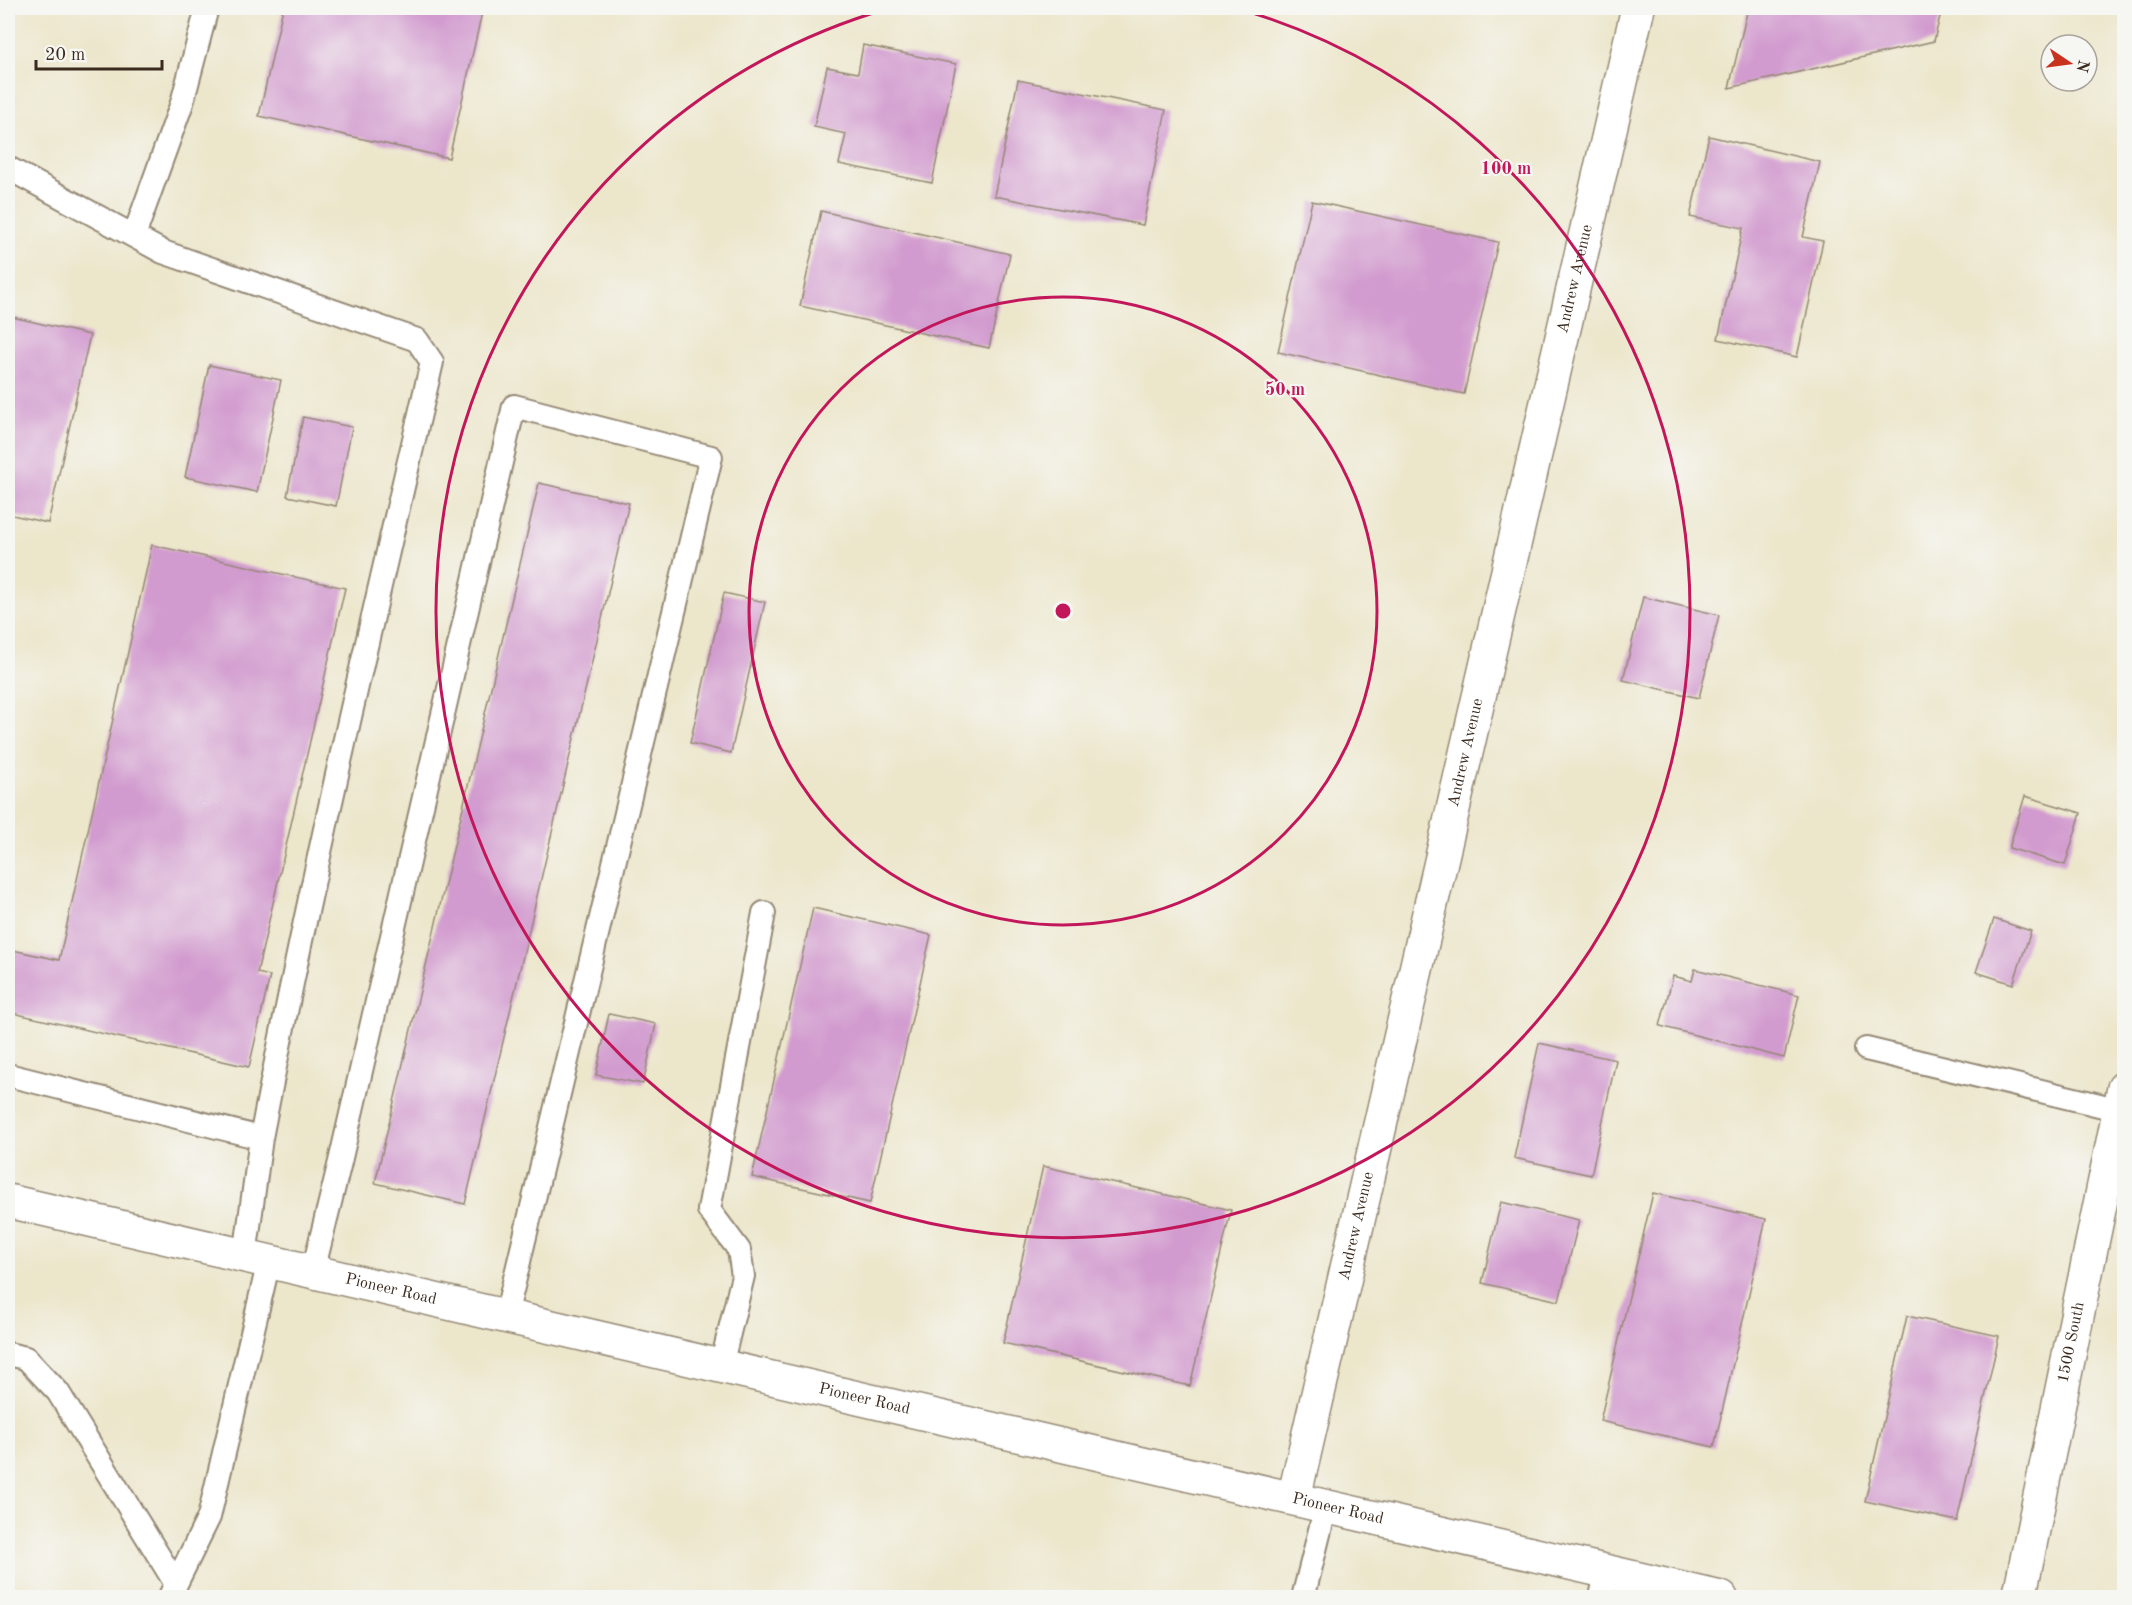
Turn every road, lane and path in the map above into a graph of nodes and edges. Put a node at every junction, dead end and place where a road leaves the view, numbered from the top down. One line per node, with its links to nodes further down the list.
1 (207, 8): 4 (lane)
2 (1638, 8): 16 (street, Andrew Avenue)
3 (8, 168): 4 (lane)
4 (134, 236): 9 (lane)
5 (764, 912): 15 (lane)
6 (1866, 1049): 8 (lane)
7 (8, 1075): 9 (lane)
8 (2122, 1099): 22 (street, 1500 South)
9 (261, 1138): 11 (lane)
10 (8, 1201): 11 (street, Pioneer Road)
11 (257, 1258): 12 (street, Pioneer Road); 19 (lane)
12 (313, 1271): 13 (street, Pioneer Road); 13 (lane)
13 (506, 1316): 15 (street, Pioneer Road)
14 (8, 1354): 19 (lane)
15 (721, 1366): 16 (street, Pioneer Road)
16 (1294, 1498): 17 (street, Pioneer Road)
17 (1326, 1506): 18 (street, Pioneer Road); 20 (lane)
18 (1604, 1584): 21 (street, Pioneer Road)
19 (172, 1591)
20 (1303, 1598)
21 (1721, 1598)
22 (2019, 1598)

